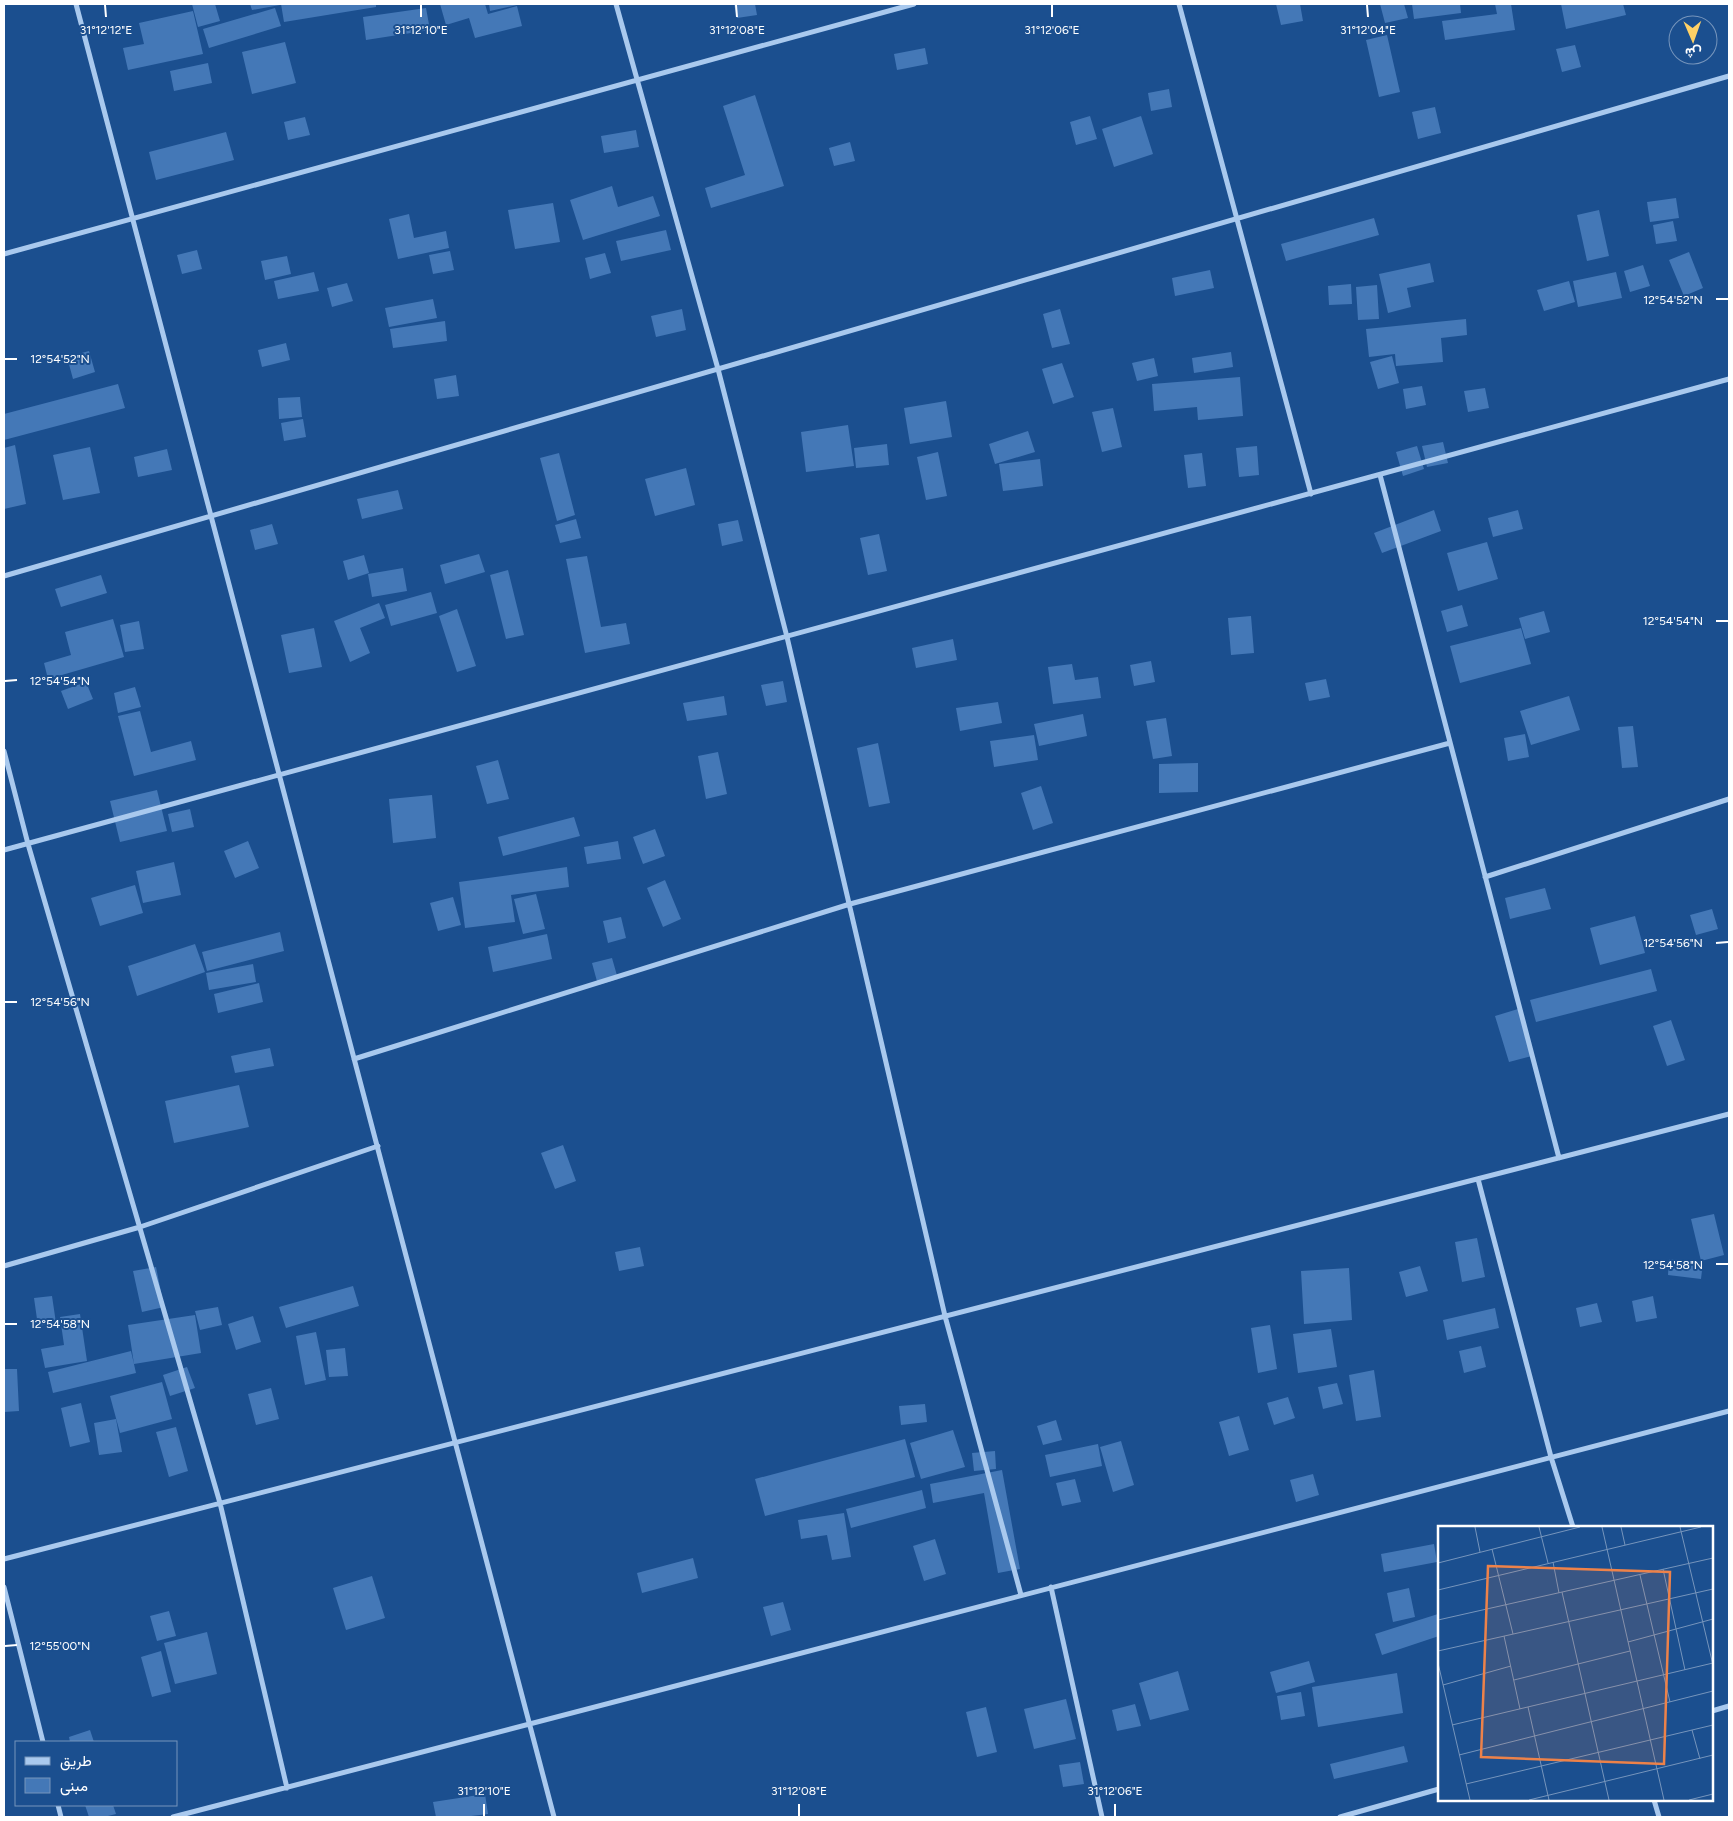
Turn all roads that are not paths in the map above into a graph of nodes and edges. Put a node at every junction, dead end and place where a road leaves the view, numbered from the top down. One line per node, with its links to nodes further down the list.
1 (76, 4): 7 (street)
2 (616, 4): 6 (street)
3 (914, 4): 6 (street)
4 (1179, 4): 8 (street)
5 (1729, 76): 8 (street)
6 (639, 79): 7 (street); 10 (street)
7 (133, 218): 9 (street); 14 (street)
8 (1237, 219): 10 (street); 13 (street)
9 (4, 254)
10 (718, 369): 14 (street); 16 (street)
11 (1729, 380): 12 (street)
12 (1380, 475): 13 (street); 17 (street)
13 (1311, 494): 16 (street)
14 (211, 516): 15 (street); 19 (street)
15 (4, 576)
16 (787, 636): 19 (street); 24 (street)
17 (1450, 743): 23 (street); 24 (street)
18 (4, 750): 21 (street)
19 (279, 775): 21 (street); 25 (street)
20 (1729, 799): 23 (street)
21 (28, 844): 22 (street); 30 (street)
22 (4, 850)
23 (1485, 877): 28 (street)
24 (850, 904): 25 (street); 32 (street)
25 (354, 1059): 27 (street)
26 (1729, 1114): 28 (street)
27 (378, 1146): 30 (street); 34 (street)
28 (1559, 1158): 29 (street)
29 (1478, 1179): 32 (street); 35 (street)
30 (140, 1227): 31 (street); 36 (street)
31 (4, 1266)
32 (945, 1316): 34 (street); 41 (street)
33 (1729, 1411): 35 (street)
34 (456, 1442): 36 (street); 44 (street)
35 (1552, 1457): 37 (street); 40 (street)
36 (220, 1503): 38 (street); 46 (street)
37 (1573, 1526)
38 (4, 1559)
39 (4, 1587): 45 (street)
40 (1051, 1587): 41 (street); 51 (street)
41 (1021, 1595): 44 (street)
42 (1729, 1706): 43 (street)
43 (1713, 1711)
44 (530, 1725): 46 (street); 50 (street)
45 (42, 1741)
46 (287, 1788): 49 (street)
47 (1438, 1789): 52 (street)
48 (1654, 1801): 53 (street)
49 (173, 1817)
50 (554, 1817)
51 (1102, 1817)
52 (1340, 1817)
53 (1659, 1817)

